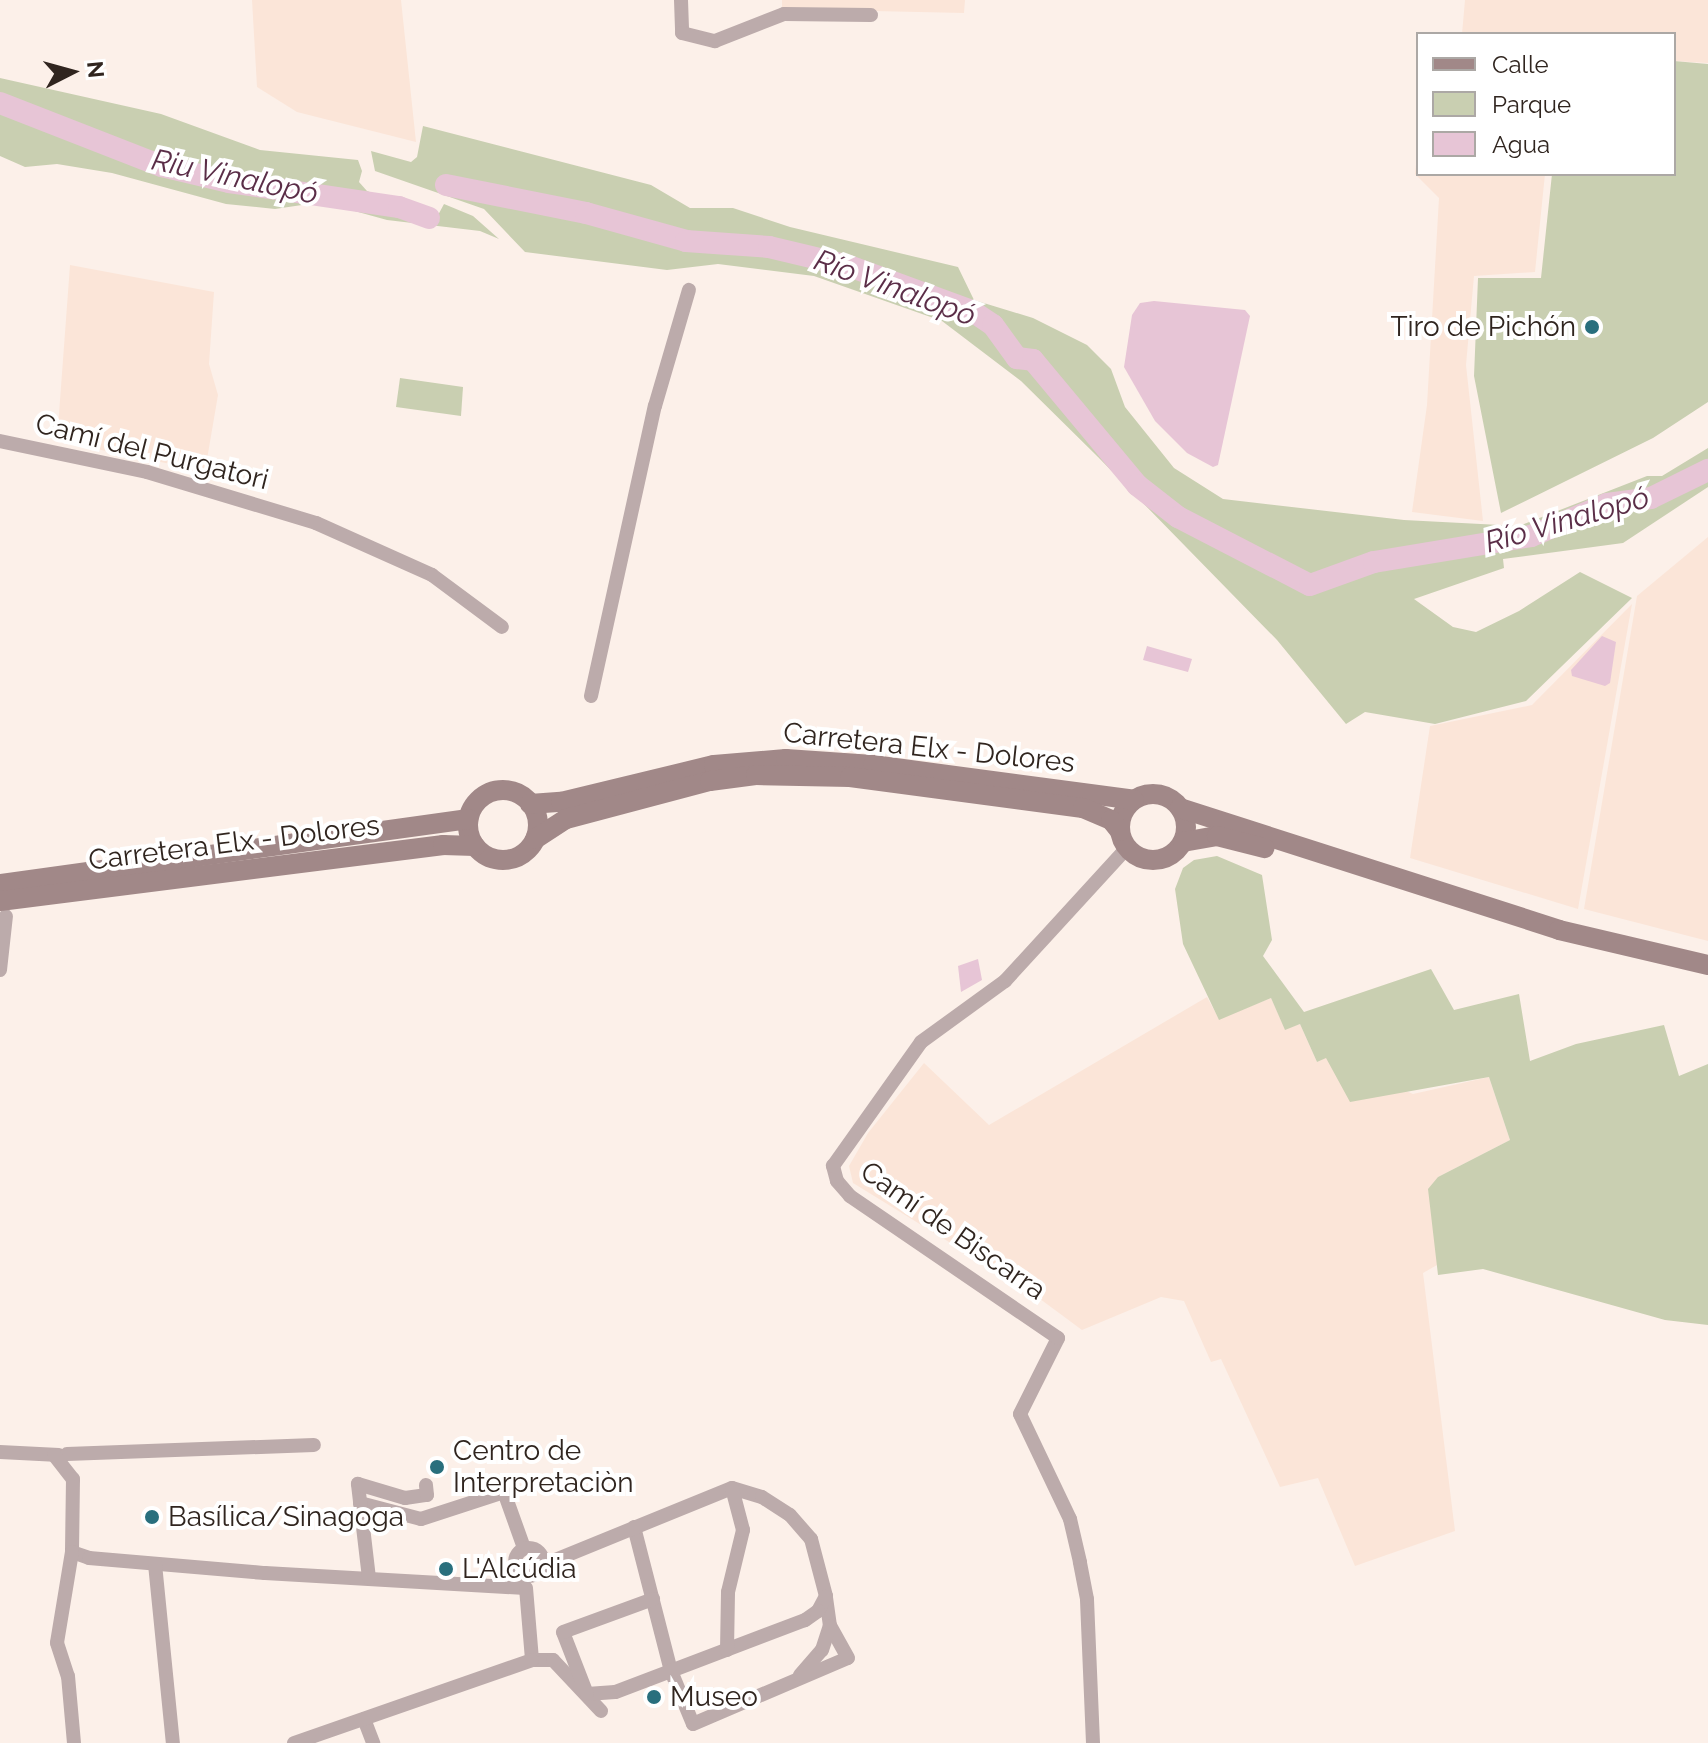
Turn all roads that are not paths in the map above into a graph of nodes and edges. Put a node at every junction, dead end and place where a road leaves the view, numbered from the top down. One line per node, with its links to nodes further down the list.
1 (681, 0): 2 (street)
2 (871, 15)
3 (689, 290): 6 (street)
4 (0, 441): 5 (street, Camí del Purgatori)
5 (502, 627)
6 (591, 696)
7 (1134, 800): 8 (main road, Carretera Elx - Dolores); 9 (main road); 12 (main road)
8 (530, 804): 10 (main road); 11 (main road)
9 (1180, 808): 13 (main road); 17 (main road)
10 (469, 819): 14 (main road); 15 (main road, Carretera Elx - Dolores)
11 (535, 839): 12 (main road, Carretera Elx - Dolores); 14 (main road)
12 (1124, 839): 13 (main road); 47 (street, Camí de Biscarra)
13 (1183, 842): 19 (main road)
14 (475, 846): 16 (main road, Carretera Elx - Dolores)
15 (0, 884)
16 (3, 908): 18 (street)
17 (1708, 965)
18 (0, 970)
19 (1708, 979)
20 (314, 1445): 22 (street)
21 (0, 1452): 22 (street)
22 (62, 1455): 28 (street)
23 (426, 1485): 25 (street)
24 (732, 1488): 26 (street); 33 (street); 36 (street)
25 (360, 1503): 27 (street); 31 (street)
26 (634, 1527): 30 (street); 34 (street)
27 (524, 1548): 30 (street); 32 (street)
28 (72, 1552): 29 (street); 43 (street)
29 (155, 1564): 31 (street); 44 (street)
30 (543, 1565): 32 (street)
31 (369, 1578): 32 (street)
32 (525, 1582): 37 (street)
33 (826, 1596): 35 (street); 36 (street)
34 (653, 1599): 38 (street); 40 (street)
35 (830, 1626): 39 (street); 39 (street)
36 (727, 1650): 38 (street)
37 (532, 1660): 40 (street); 42 (street)
38 (671, 1671): 39 (street); 40 (street)
39 (794, 1681)
40 (587, 1694): 41 (street)
41 (601, 1711)
42 (364, 1719): 45 (street); 46 (street)
43 (74, 1743)
44 (173, 1743)
45 (294, 1743)
46 (373, 1743)
47 (1093, 1743)

